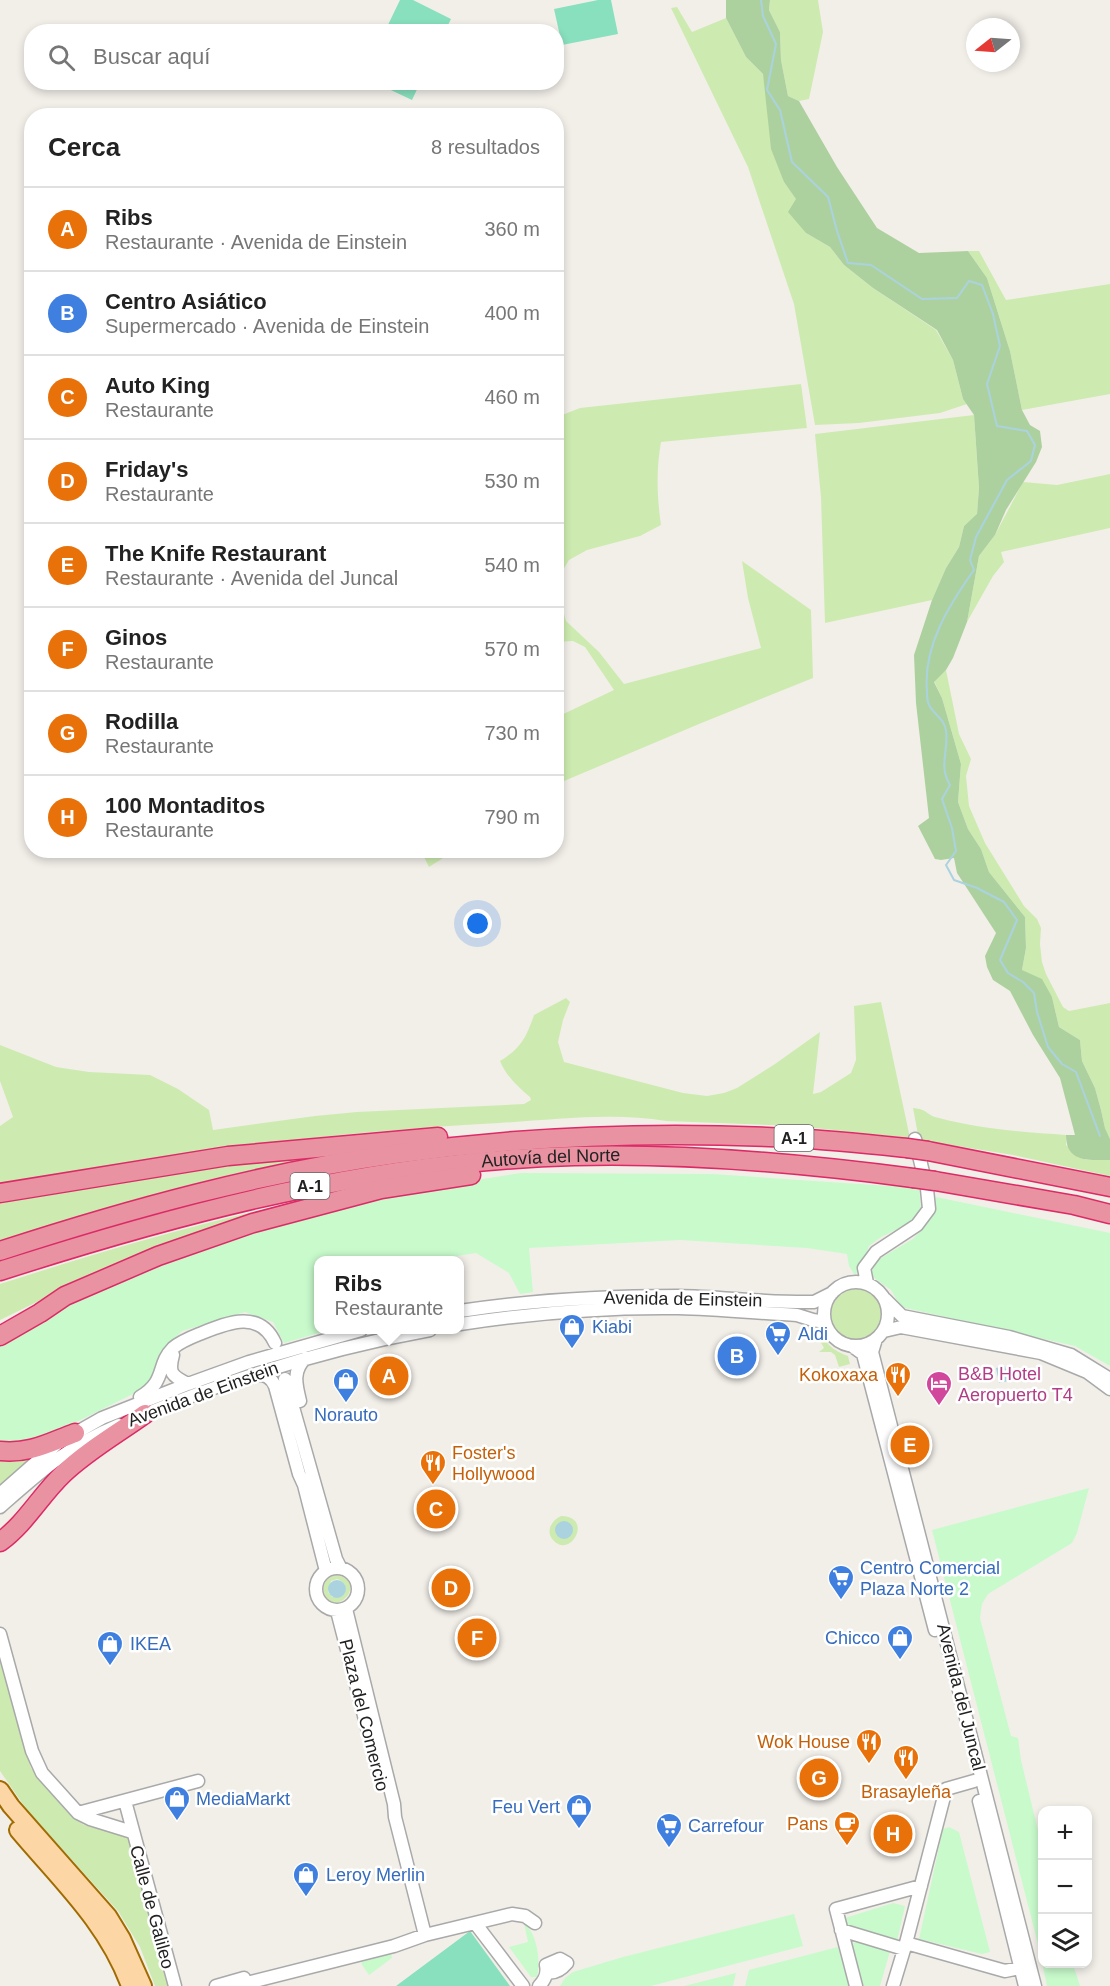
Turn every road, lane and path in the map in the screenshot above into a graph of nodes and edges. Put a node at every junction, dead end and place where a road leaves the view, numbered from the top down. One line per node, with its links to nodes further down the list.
1 (625, 1136): 2 (highway, Autovía del Norte / A-1); 5 (highway); 7 (highway, Autovía del Norte / A-1)
2 (917, 1146): 4 (highway, Autovía del Norte / A-1); 9 (street)
3 (630, 1156): 6 (highway, Autovía del Norte / A-1, bridge); 8 (highway, Autovía del Norte / A-1); 11 (highway)
4 (1110, 1187)
5 (0, 1193)
6 (1110, 1214)
7 (0, 1251)
8 (0, 1271)
9 (867, 1283): 10 (street); 12 (street)
10 (832, 1293): 13 (street, Avenida de Einstein); 14 (street)
11 (65, 1296): 16 (highway); 20 (highway)
12 (885, 1299): 19 (street); 26 (street)
13 (464, 1310)
14 (825, 1322): 15 (street, Avenida de Einstein); 23 (street)
15 (464, 1323)
16 (0, 1326)
17 (344, 1334): 27 (street, Avenida de Einstein)
18 (406, 1334): 24 (street, Avenida de Einstein)
19 (880, 1335): 23 (street); 28 (street); 67 (street, Avenida del Juncal)
20 (0, 1336)
21 (182, 1342): 22 (street); 27 (street); 30 (street)
22 (275, 1343)
23 (852, 1346): 43 (street, Avenida del Juncal)
24 (306, 1358): 25 (street, Avenida de Einstein); 33 (street)
25 (244, 1376): 29 (street, Avenida de Einstein); 34 (street)
26 (1110, 1379)
27 (188, 1384): 30 (street, Avenida de Einstein)
28 (1110, 1389)
29 (145, 1414): 36 (street, Avenida de Einstein); 37 (highway)
30 (102, 1418): 31 (street, Avenida de Einstein)
31 (75, 1433): 32 (highway); 35 (street, Avenida de Einstein)
32 (0, 1451)
33 (313, 1475): 34 (street); 38 (street)
34 (304, 1485): 39 (street)
35 (0, 1494)
36 (0, 1507)
37 (0, 1542)
38 (340, 1568): 39 (street); 40 (street)
39 (326, 1571): 40 (street)
40 (342, 1610): 53 (street, Plaza del Comercio)
41 (0, 1634): 47 (street, Calle de Galileo)
42 (198, 1781): 45 (street)
43 (974, 1781): 49 (street); 55 (street, Avenida del Juncal)
44 (0, 1790): 57 (main road)
45 (125, 1801): 47 (street); 48 (street)
46 (0, 1808): 56 (main road)
47 (78, 1813): 48 (street, Calle de Galileo)
48 (132, 1832): 58 (street, Calle de Galileo)
49 (921, 1886): 52 (street); 54 (street)
50 (475, 1923): 51 (street); 53 (street); 61 (street)
51 (535, 1923)
52 (841, 1930): 54 (street); 64 (street)
53 (425, 1935): 59 (street); 60 (street)
54 (905, 1946): 55 (street); 65 (street)
55 (1020, 1968): 66 (street, Avenida del Juncal)
56 (130, 1986)
57 (143, 1986)
58 (175, 1986)
59 (216, 1986)
60 (235, 1986)
61 (523, 1986)
62 (539, 1986): 63 (street)
63 (554, 1986)
64 (855, 1986)
65 (893, 1986)
66 (1024, 1986)
67 (1035, 1986)

